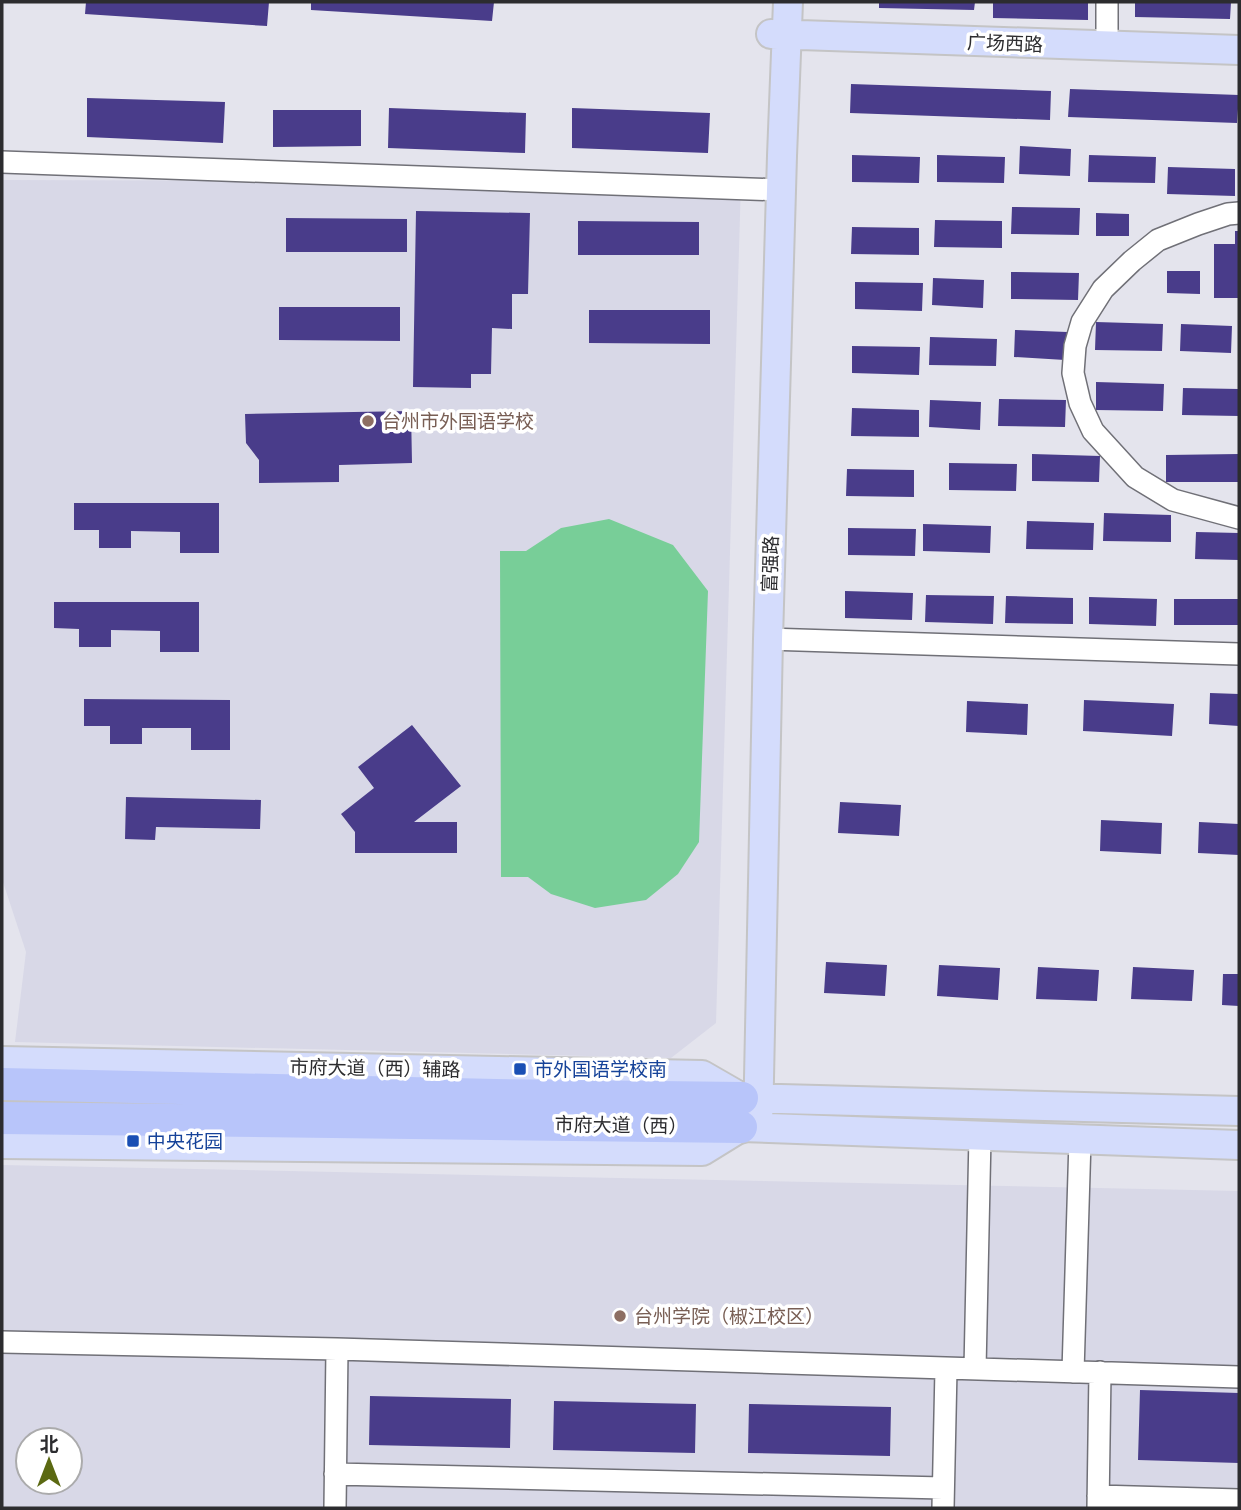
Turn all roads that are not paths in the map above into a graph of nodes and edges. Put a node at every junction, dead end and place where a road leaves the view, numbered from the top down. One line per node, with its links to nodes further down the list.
1 (772, 2): 4 (main road, 富强路)
2 (788, 2): 4 (main road, 富强路)
3 (1107, 2): 5 (street)
4 (778, 34): 5 (main road, 广场西路); 8 (main road, 富强路)
5 (1107, 46): 6 (main road, 广场西路)
6 (1239, 50)
7 (2, 162): 8 (street)
8 (772, 190): 11 (main road, 富强路); 15 (main road, 富强路)
9 (1239, 213): 10 (street)
10 (1239, 518)
11 (768, 639): 12 (street); 15 (main road, 富强路)
12 (1239, 654)
13 (3, 1069): 15 (highway, 市府大道（西）)
14 (1239, 1111): 15 (main road, 市府大道（西）)
15 (750, 1112): 16 (highway, 市府大道（西）); 17 (main road, 市府大道（西）); 19 (main road)
16 (2, 1118)
17 (980, 1136): 18 (main road, 市府大道（西）); 24 (street)
18 (1080, 1140): 20 (main road, 市府大道（西）); 25 (street)
19 (2, 1144)
20 (1239, 1145)
21 (2, 1342): 22 (street)
22 (337, 1349): 23 (street); 28 (street)
23 (946, 1369): 24 (street); 29 (street)
24 (975, 1369): 25 (street)
25 (1073, 1372): 26 (street)
26 (1100, 1372): 27 (street); 31 (street)
27 (1239, 1377)
28 (335, 1474): 29 (street); 32 (street)
29 (943, 1498)
30 (1239, 1500): 31 (street)
31 (1098, 1502)
32 (335, 1508)

